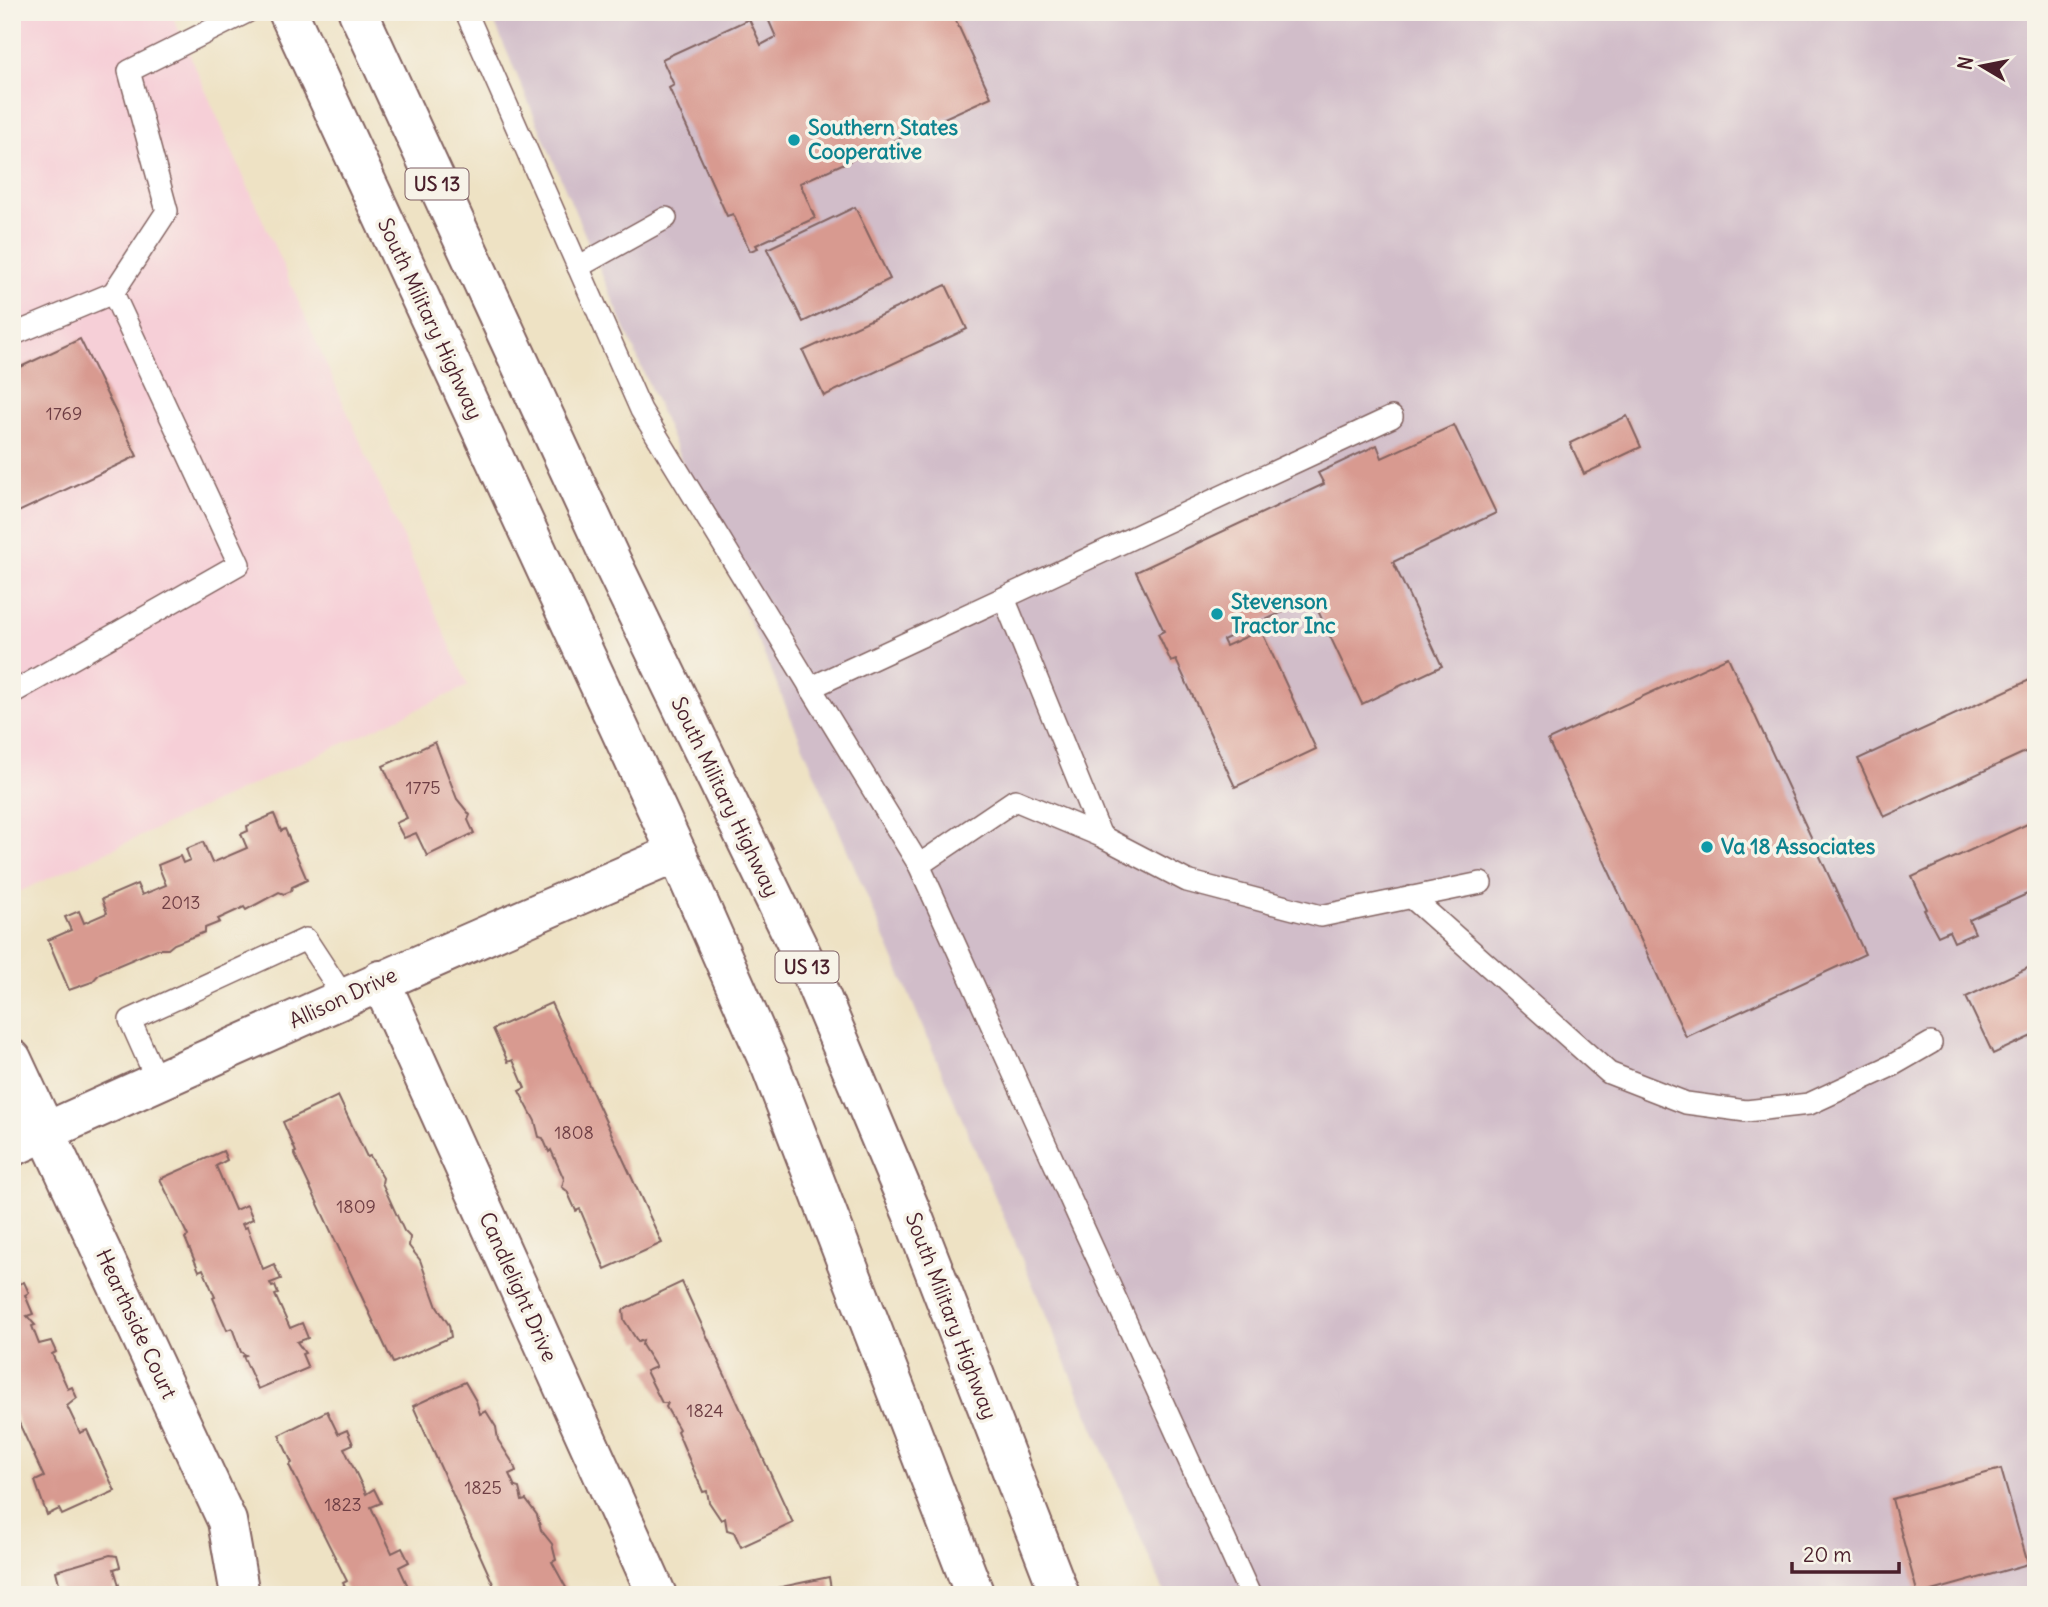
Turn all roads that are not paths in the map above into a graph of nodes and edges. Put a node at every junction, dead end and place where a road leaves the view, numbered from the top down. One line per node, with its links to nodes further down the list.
1 (247, 12): 7 (lane)
2 (288, 12): 14 (main road, South Military Highway / US 13)
3 (358, 12): 28 (main road, South Military Highway / US 13)
4 (466, 12): 6 (lane)
5 (666, 218): 6 (lane)
6 (578, 267): 11 (lane)
7 (113, 293): 8 (lane); 12 (lane)
8 (12, 335)
9 (1392, 417): 10 (lane)
10 (1004, 598): 11 (lane); 13 (lane)
11 (810, 688): 15 (lane)
12 (12, 693)
13 (1101, 836): 15 (lane); 17 (lane)
14 (677, 853): 18 (main road, Allison Drive); 27 (main road, South Military Highway / US 13)
15 (919, 866): 29 (lane)
16 (1481, 883): 17 (lane)
17 (1411, 897): 20 (lane)
18 (380, 980): 19 (main road, Allison Drive); 26 (main road, Candlelight Drive)
19 (344, 997): 22 (main road, Allison Drive); 22 (lane)
20 (1931, 1043)
21 (12, 1059): 23 (main road, Hearthside Court)
22 (158, 1083): 23 (main road, Allison Drive)
23 (47, 1131): 24 (main road, Allison Drive); 25 (main road, Hearthside Court)
24 (12, 1147)
25 (240, 1595)
26 (657, 1595)
27 (975, 1595)
28 (1060, 1595)
29 (1250, 1595)

